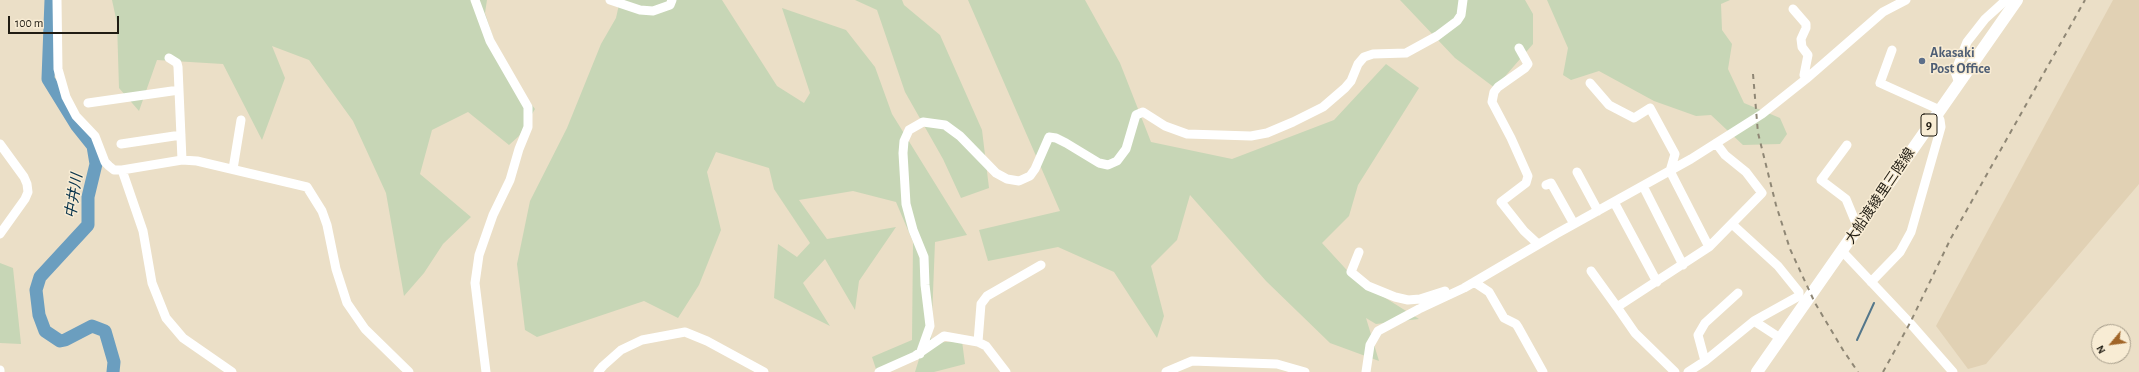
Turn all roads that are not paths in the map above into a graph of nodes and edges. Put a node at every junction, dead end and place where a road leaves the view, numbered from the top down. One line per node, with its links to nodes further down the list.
1 (57, 0): 27 (street)
2 (475, 0): 58 (street)
3 (610, 0): 4 (street)
4 (672, 0)
5 (1463, 0): 54 (street)
6 (1906, 0): 13 (street)
7 (2006, 0): 15 (street)
8 (2017, 0): 15 (main road, 大船渡綾里三陸線 / 9)
9 (1793, 9): 13 (street)
10 (1520, 48): 38 (street)
11 (1892, 50): 18 (street)
12 (169, 58): 16 (street)
13 (1806, 79): 21 (street)
14 (1590, 83): 28 (street)
15 (1959, 83): 18 (main road, 大船渡綾里三陸線 / 9)
16 (179, 90): 17 (street); 20 (street)
17 (88, 103)
18 (1938, 112): 36 (main road, 大船渡綾里三陸線 / 9); 47 (street)
19 (241, 120): 26 (street)
20 (181, 135): 23 (street); 25 (street)
21 (1716, 143): 28 (street); 35 (street)
22 (0, 144): 37 (street)
23 (121, 144)
24 (1847, 145): 36 (street)
25 (182, 160): 26 (street); 27 (street)
26 (233, 169): 57 (street)
27 (122, 170): 56 (street)
28 (1670, 171): 31 (street); 39 (street)
29 (1577, 172): 33 (street)
30 (1546, 185): 34 (street)
31 (1642, 186): 32 (street); 43 (street)
32 (1614, 202): 33 (street); 46 (street)
33 (1598, 211): 34 (street)
34 (1574, 224): 38 (street)
35 (1732, 224): 39 (street); 51 (street)
36 (1858, 228): 40 (main road, 大船渡綾里三陸線 / 9)
37 (0, 234)
38 (1538, 244): 45 (street)
39 (1710, 247): 43 (street)
40 (1842, 251): 47 (street); 52 (main road, 大船渡綾里三陸線 / 9)
41 (1359, 252): 48 (street)
42 (1041, 265): 53 (street)
43 (1683, 265): 46 (street)
44 (1590, 271): 50 (street)
45 (1474, 282): 48 (street); 66 (street)
46 (1657, 282): 50 (street)
47 (1871, 282): 70 (street)
48 (1464, 288): 65 (street)
49 (1738, 293): 55 (street)
50 (1617, 307): 67 (street)
51 (1754, 321): 52 (street); 55 (street)
52 (1780, 338): 69 (main road, 大船渡綾里三陸線 / 9)
53 (978, 342): 54 (street); 62 (street)
54 (920, 354): 61 (street)
55 (1705, 361): 68 (street)
56 (232, 372)
57 (409, 372)
58 (486, 372)
59 (598, 372): 60 (street)
60 (764, 372)
61 (879, 372)
62 (1006, 372)
63 (1166, 372): 64 (street)
64 (1305, 372)
65 (1366, 372)
66 (1543, 372)
67 (1675, 372)
68 (1688, 372)
69 (1757, 372)
70 (1953, 372)

